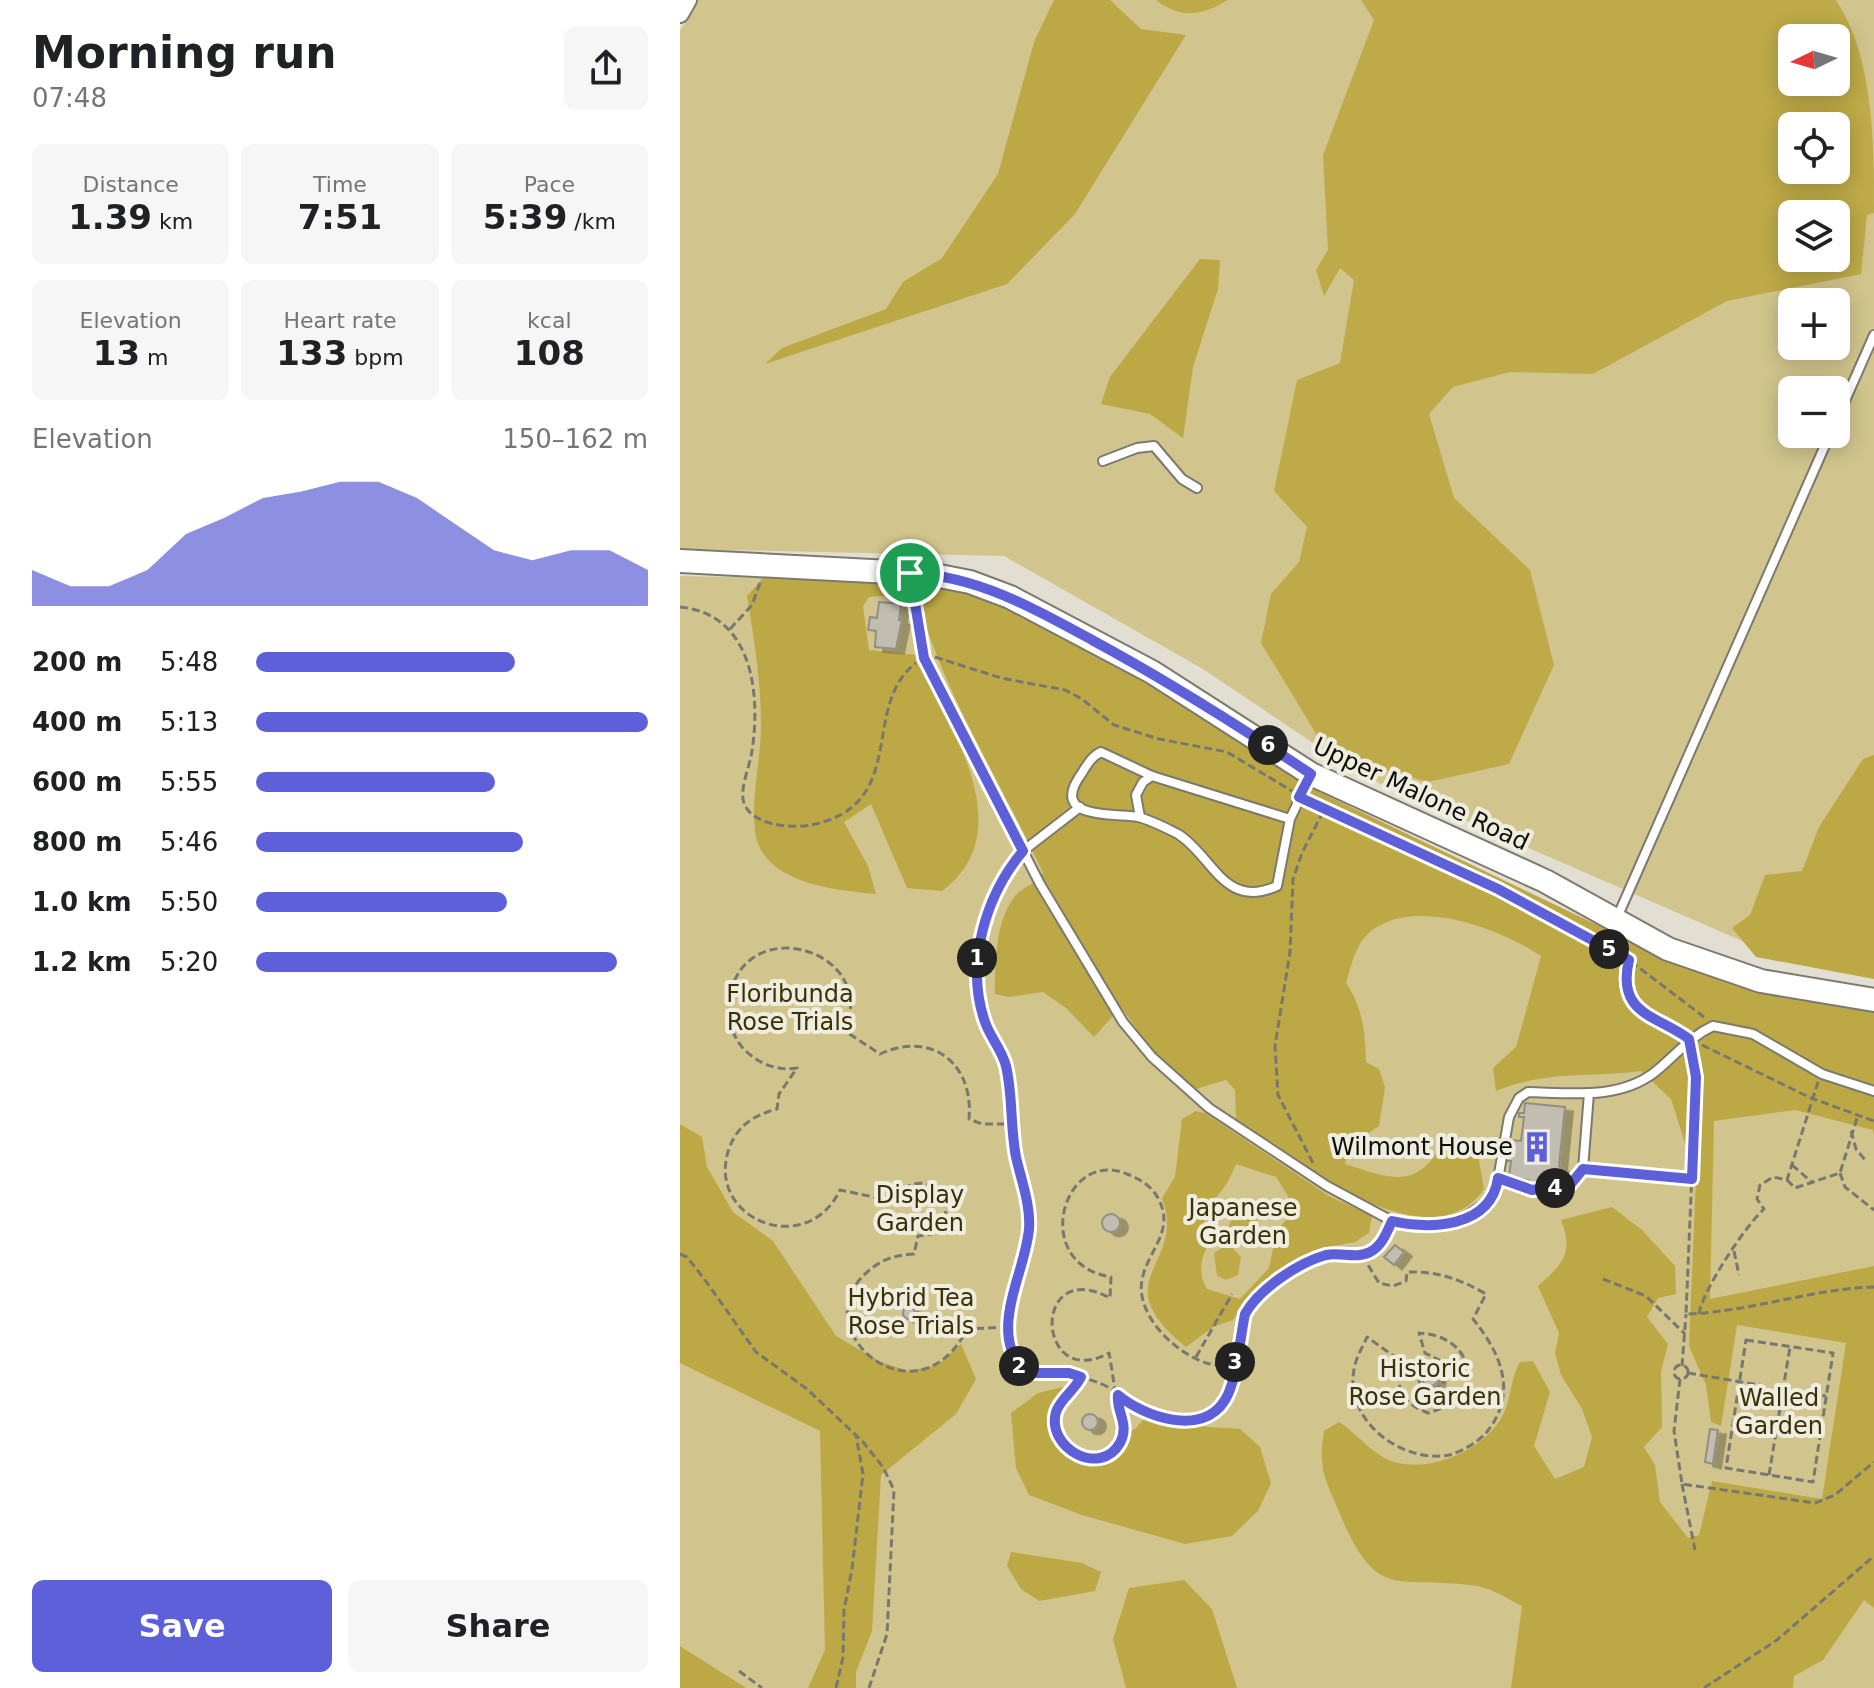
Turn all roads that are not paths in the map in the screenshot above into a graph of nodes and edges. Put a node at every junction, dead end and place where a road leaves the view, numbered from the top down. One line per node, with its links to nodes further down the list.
1 (688, 0): 2 (street)
2 (680, 14)
3 (1874, 335): 4 (lane)
4 (1850, 389)
5 (1824, 448): 16 (lane)
6 (1103, 461): 7 (lane)
7 (1197, 488)
8 (680, 561): 9 (main road, Upper Malone Road)
9 (910, 573): 10 (main road, Upper Malone Road); 15 (lane)
10 (1311, 774): 14 (lane); 16 (main road, Upper Malone Road)
11 (1152, 776): 12 (lane); 13 (lane); 14 (lane)
12 (1080, 807): 13 (lane); 15 (lane)
13 (1140, 817): 14 (lane)
14 (1290, 819)
15 (1023, 851): 19 (lane)
16 (1616, 921): 17 (main road, Upper Malone Road)
17 (1874, 1000)
18 (1874, 1091): 19 (lane)
19 (1589, 1093): 20 (lane)
20 (1583, 1169)

